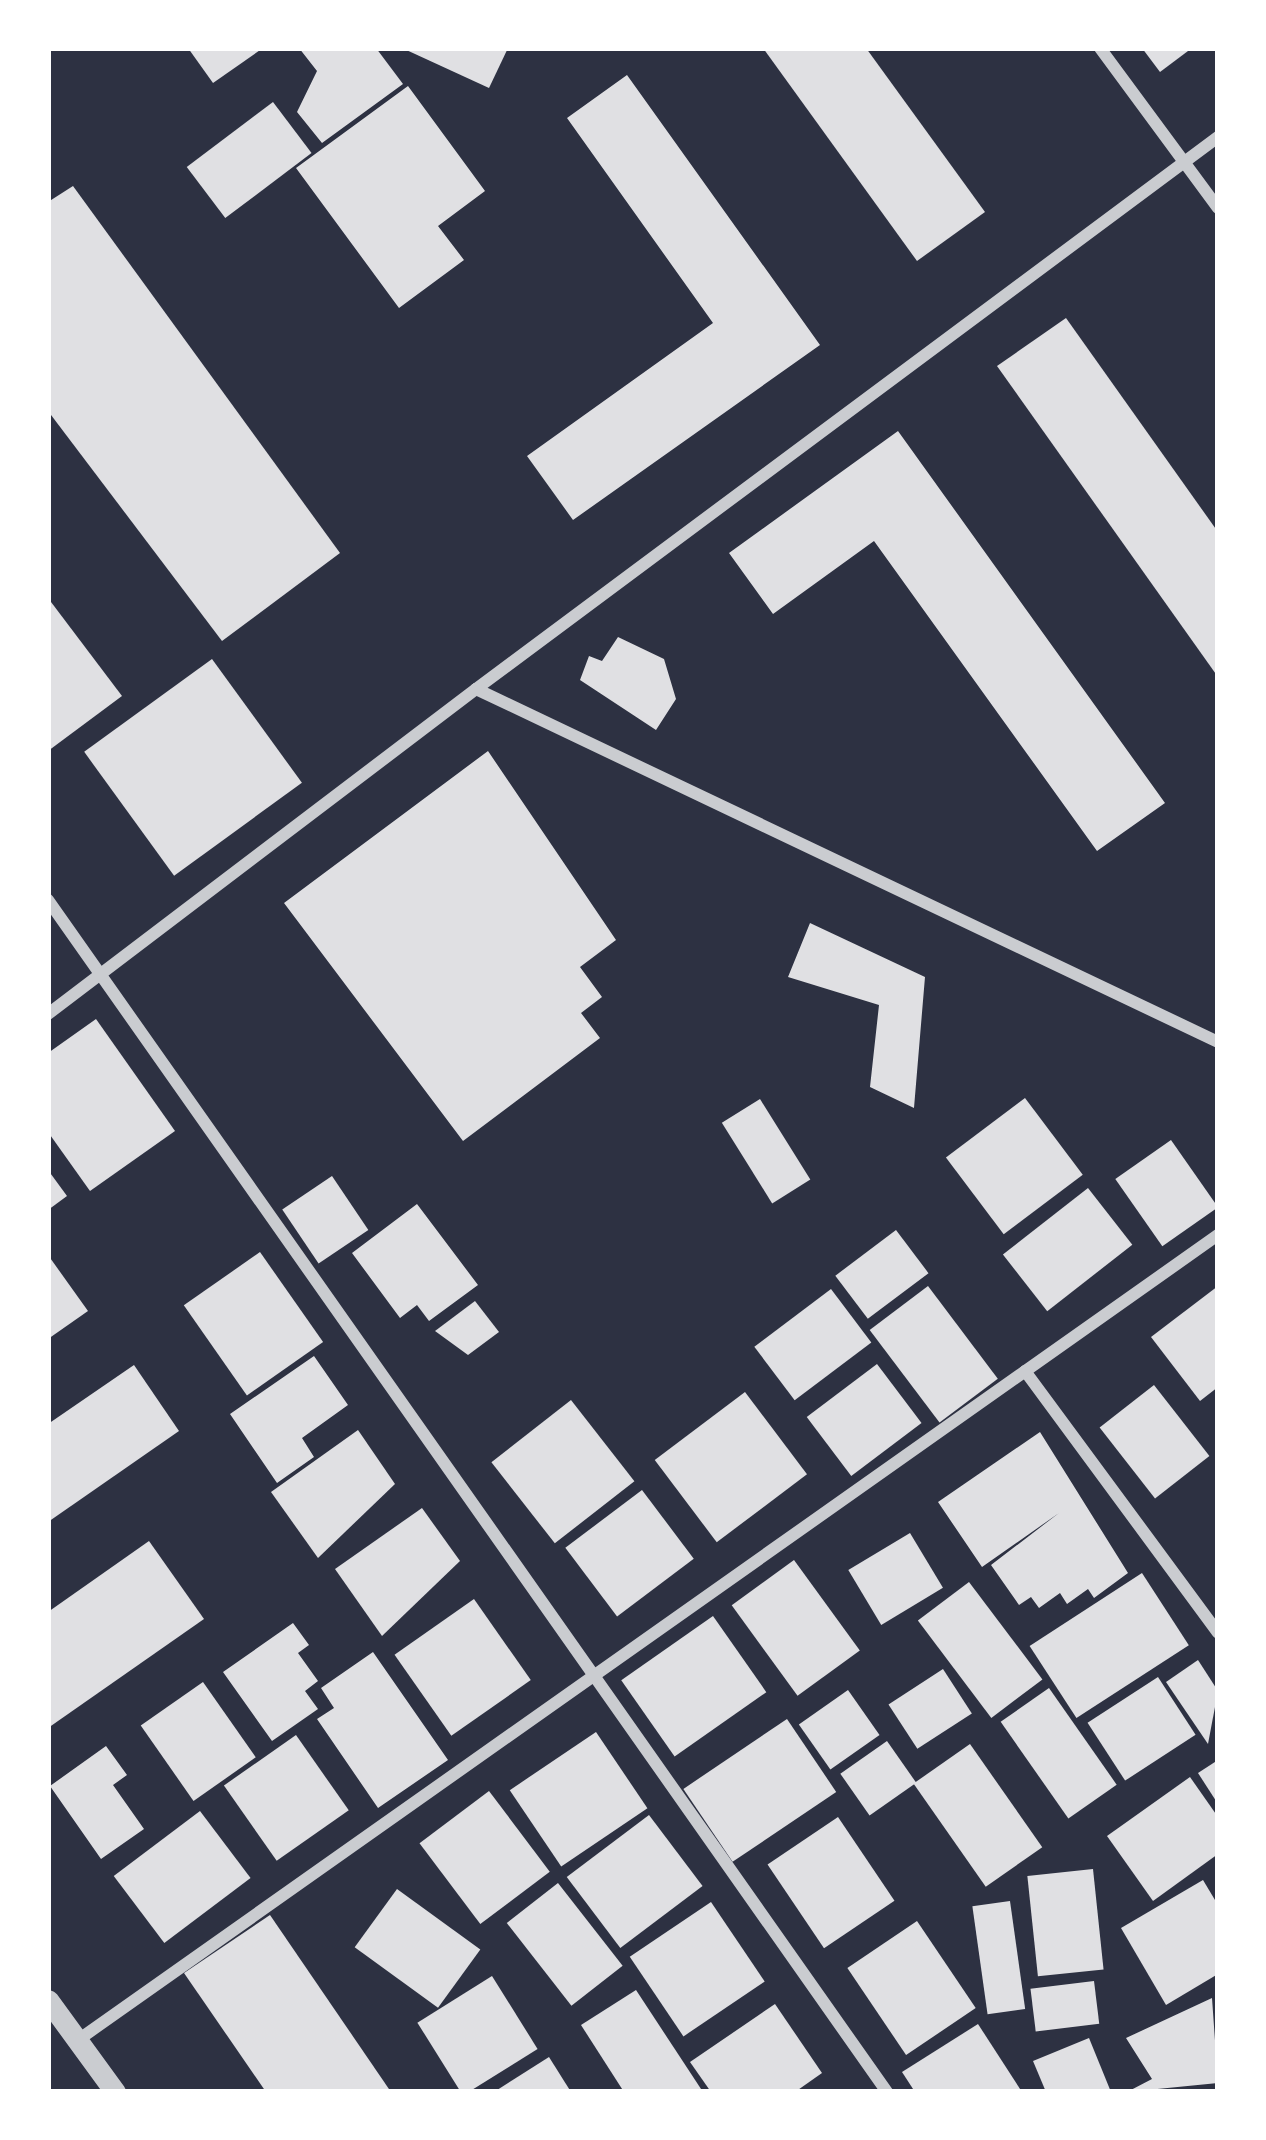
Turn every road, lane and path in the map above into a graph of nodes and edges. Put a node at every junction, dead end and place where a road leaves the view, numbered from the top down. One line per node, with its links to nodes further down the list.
1 (1100, 48): 3 (street)
2 (1218, 137): 3 (street)
3 (1184, 162): 4 (street); 5 (street)
4 (1218, 208)
5 (476, 689): 7 (street); 9 (street)
6 (48, 900): 7 (street)
7 (104, 970): 8 (street); 13 (street)
8 (48, 1014)
9 (1218, 1042)
10 (1218, 1235): 11 (street)
11 (1025, 1372): 12 (street); 13 (street)
12 (1218, 1633)
13 (591, 1671): 15 (street); 17 (street)
14 (48, 2000): 15 (street)
15 (78, 2040): 16 (street)
16 (116, 2092)
17 (887, 2092)

